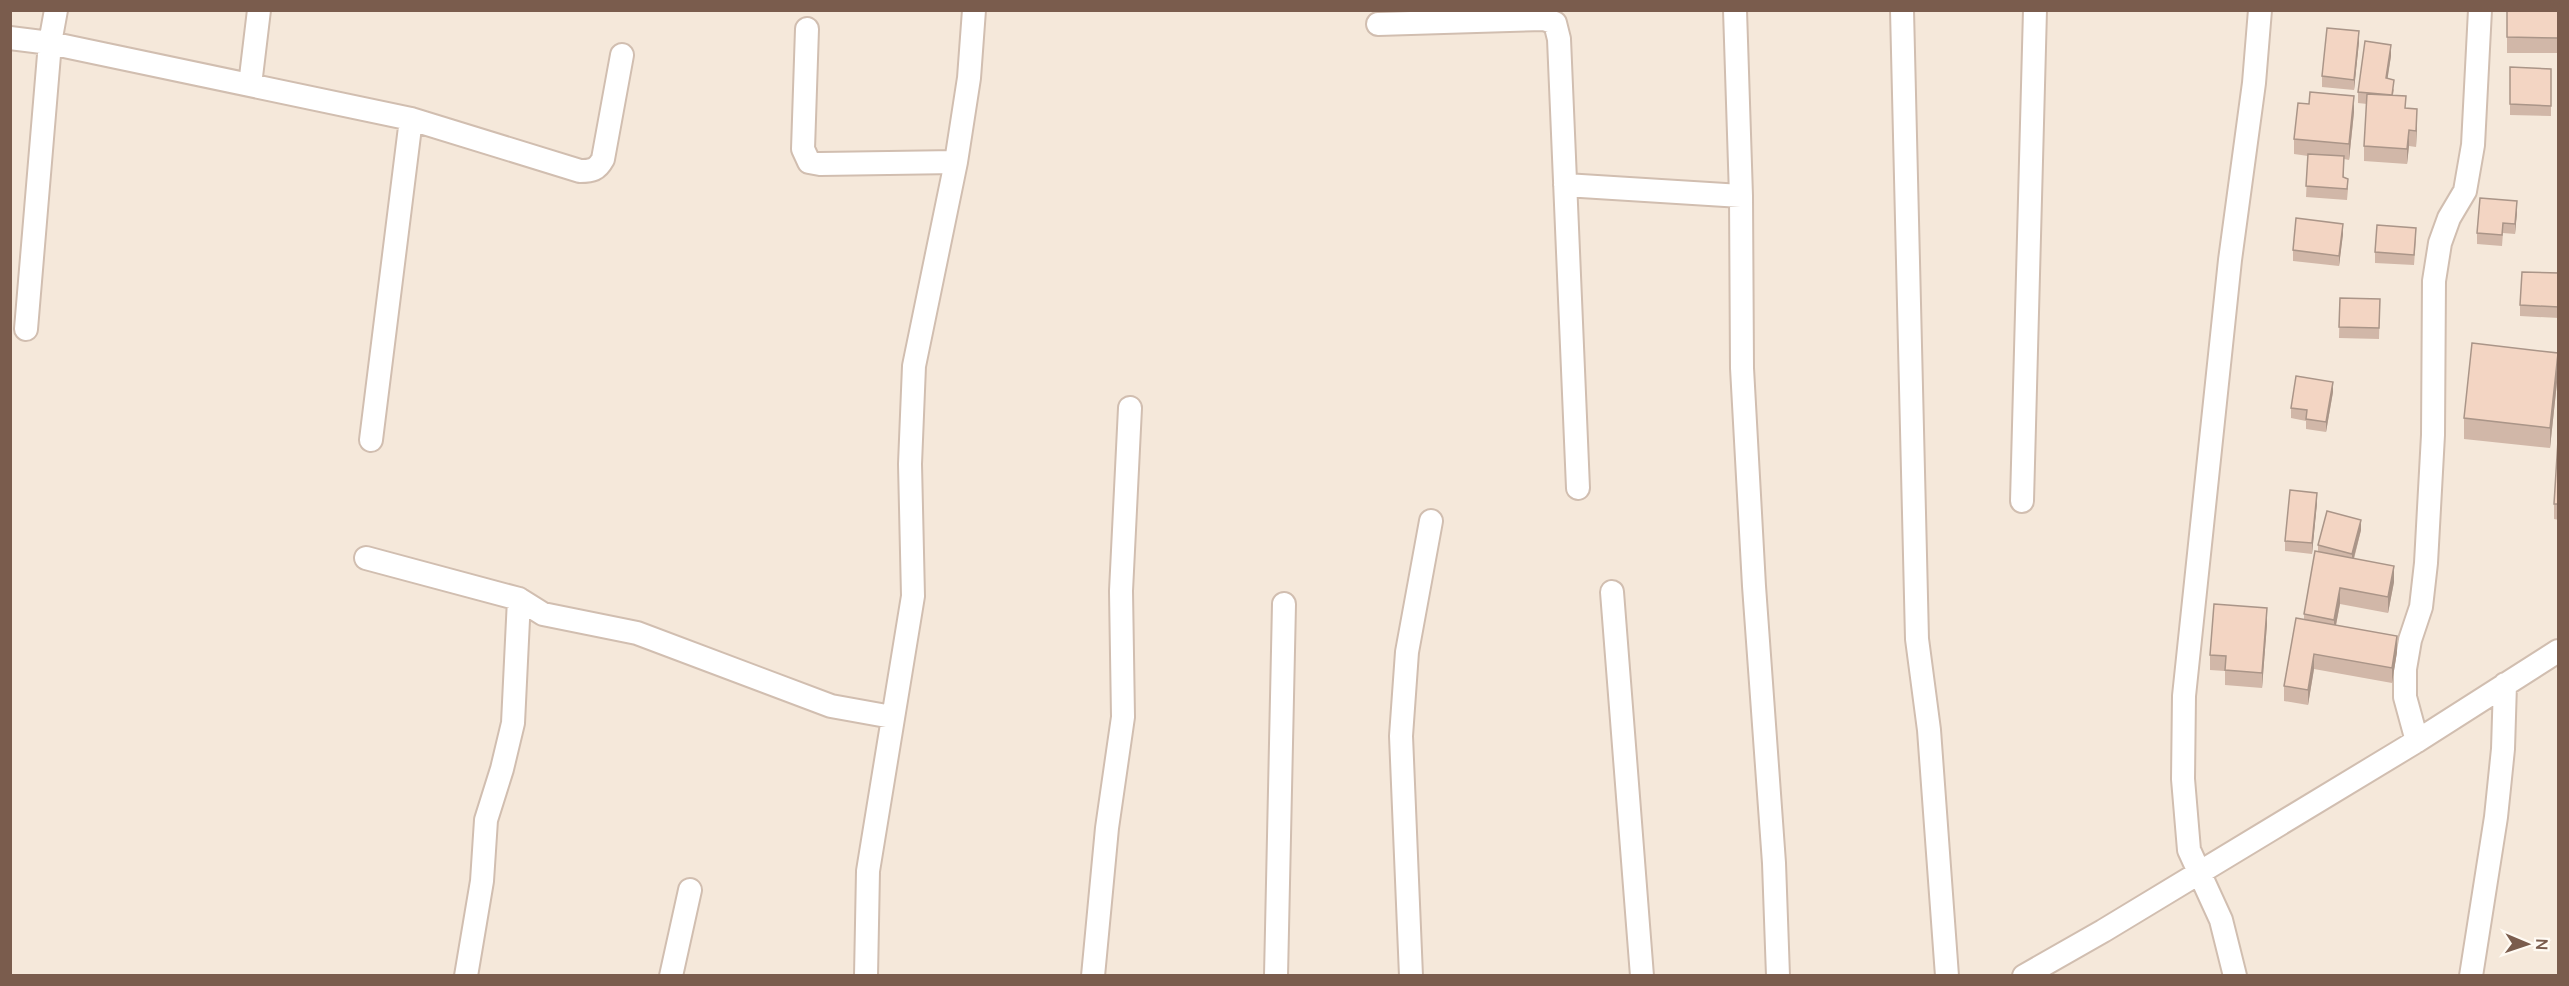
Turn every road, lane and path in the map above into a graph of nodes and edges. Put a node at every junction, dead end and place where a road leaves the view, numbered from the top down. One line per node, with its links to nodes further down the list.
1 (56, 10): 12 (street)
2 (258, 10): 14 (street)
3 (974, 10): 16 (street)
4 (1735, 10): 18 (street)
5 (1902, 10): 43 (street)
6 (2035, 10): 23 (street)
7 (2260, 10): 33 (street)
8 (2481, 10): 32 (street)
9 (1378, 24): 17 (street)
10 (807, 29): 16 (street)
11 (10, 38): 12 (street)
12 (50, 43): 14 (street); 19 (street)
13 (622, 55): 15 (street)
14 (250, 85): 15 (street)
15 (411, 118): 21 (street)
16 (956, 162): 31 (street)
17 (1565, 185): 18 (street); 22 (street)
18 (1741, 196): 42 (street)
19 (26, 329)
20 (1130, 408): 38 (street)
21 (371, 440)
22 (1578, 488)
23 (2022, 501)
24 (1431, 521): 40 (street)
25 (366, 558): 27 (street)
26 (1612, 592): 41 (street)
27 (519, 599): 31 (street); 35 (street)
28 (1284, 604): 39 (street)
29 (2559, 651): 30 (street)
30 (2505, 684): 32 (street); 46 (street)
31 (892, 717): 37 (street)
32 (2417, 741): 33 (street)
33 (2199, 872): 44 (street); 45 (street)
34 (690, 890): 36 (street)
35 (466, 975)
36 (671, 975)
37 (866, 975)
38 (1093, 975)
39 (1276, 975)
40 (1411, 975)
41 (1642, 975)
42 (1778, 975)
43 (1947, 975)
44 (2024, 975)
45 (2235, 975)
46 (2471, 975)

